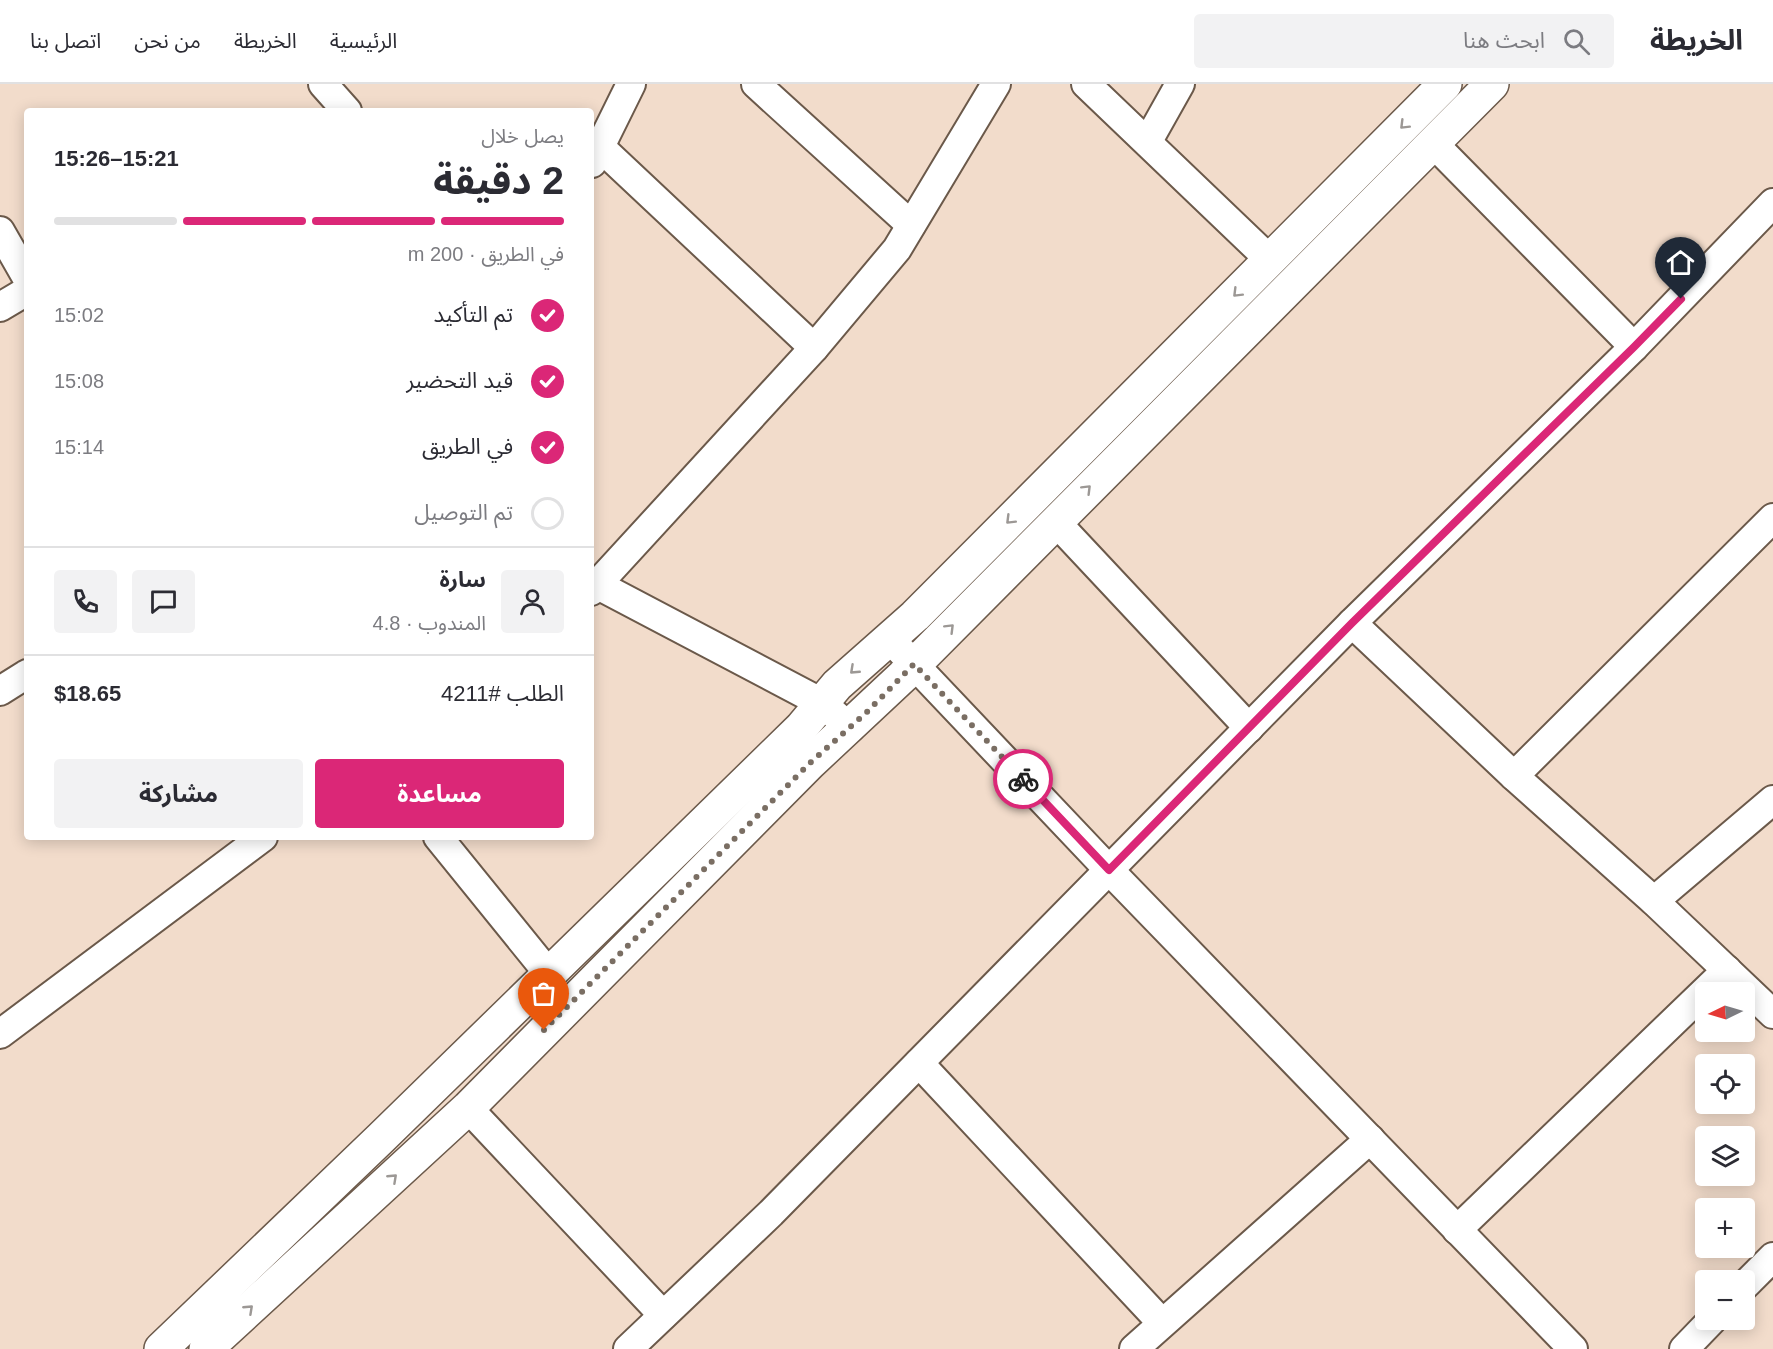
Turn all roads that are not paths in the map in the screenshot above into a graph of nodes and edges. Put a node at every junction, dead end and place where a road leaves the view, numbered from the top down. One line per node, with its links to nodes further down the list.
1 (323, 84): 9 (street)
2 (631, 84): 12 (street)
3 (996, 84): 14 (street)
4 (1086, 84): 10 (street)
5 (1180, 84): 10 (street)
6 (1445, 84): 16 (main road, one-way to 16)
7 (1492, 84): 11 (main road)
8 (768, 88): 14 (street)
9 (344, 108)
10 (1148, 141): 16 (street)
11 (1433, 143): 20 (street); 23 (main road, one-way to 11)
12 (595, 155): 21 (street)
13 (1773, 203): 20 (street)
14 (911, 225): 21 (street)
15 (0, 231): 17 (street)
16 (1270, 260): 26 (main road, one-way to 26)
17 (24, 273)
18 (24, 293): 19 (street)
19 (0, 307)
20 (1634, 347): 25 (street)
21 (814, 348): 24 (street)
22 (1773, 518): 33 (street)
23 (1055, 521): 27 (main road, one-way to 23); 32 (street)
24 (595, 588): 30 (street)
25 (1352, 623): 32 (street); 33 (street)
26 (889, 638): 27 (street); 30 (main road, one-way to 30)
27 (914, 664): 31 (main road); 37 (street)
28 (24, 676): 29 (street)
29 (0, 691)
30 (822, 703): 31 (street); 40 (main road)
31 (850, 728): 44 (main road)
32 (1249, 728): 37 (street)
33 (1514, 776): 38 (street)
34 (1773, 800): 38 (street)
35 (259, 840): 42 (street)
36 (440, 840): 40 (street)
37 (1109, 870): 43 (street); 45 (street)
38 (1654, 901): 39 (street)
39 (1727, 970): 41 (street); 46 (street)
40 (549, 974): 52 (main road)
41 (1773, 1014)
42 (0, 1034)
43 (919, 1063): 49 (street); 50 (street)
44 (468, 1108): 49 (street); 53 (main road, one-way to 44)
45 (1370, 1139): 46 (street); 50 (street)
46 (1457, 1230): 56 (street)
47 (1773, 1257): 48 (street)
48 (1755, 1275)
49 (663, 1315): 54 (street)
50 (1162, 1323): 55 (street)
51 (1702, 1330): 57 (street)
52 (161, 1349)
53 (206, 1349)
54 (628, 1349)
55 (1134, 1349)
56 (1573, 1349)
57 (1684, 1349)

